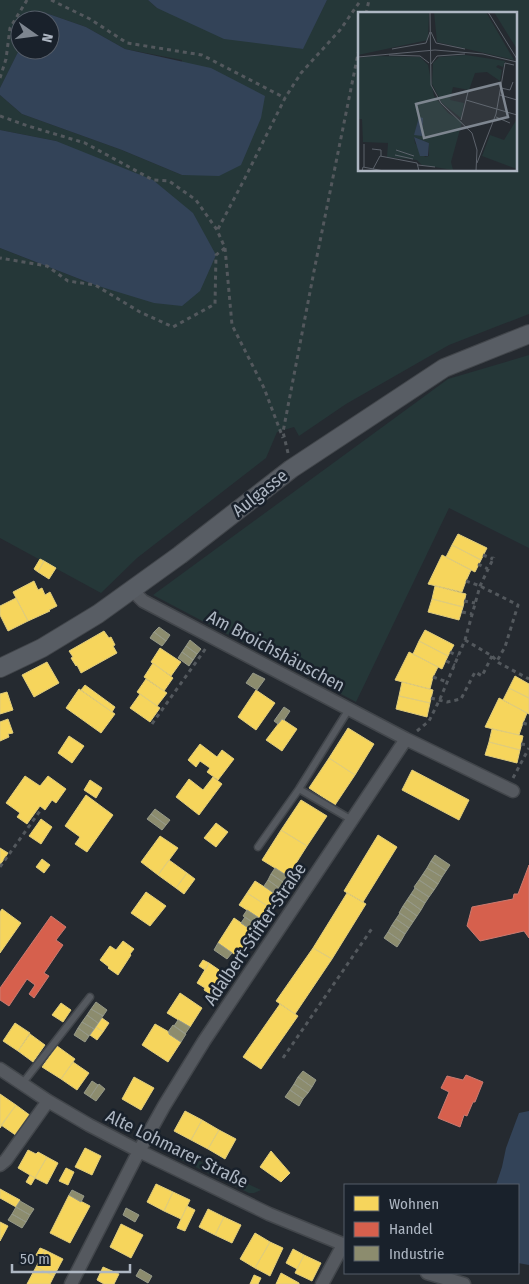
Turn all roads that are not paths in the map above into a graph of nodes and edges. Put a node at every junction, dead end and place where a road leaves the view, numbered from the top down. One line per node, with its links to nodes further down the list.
1 (529, 334): 2 (main road, Aulgasse)
2 (132, 590): 3 (main road, Aulgasse); 4 (street, Am Broichshäuschen)
3 (0, 668)
4 (350, 709): 5 (street, Am Broichshäuschen); 6 (lane)
5 (406, 739): 7 (street, Am Broichshäuschen); 8 (street, Adalbert-Stifter-Straße)
6 (299, 789): 8 (lane); 9 (lane)
7 (508, 789)
8 (352, 820): 14 (street, Adalbert-Stifter-Straße)
9 (258, 847)
10 (90, 997): 12 (lane)
11 (0, 1069): 12 (street, Alte Lohmarer Straße)
12 (22, 1084): 13 (street, Alte Lohmarer Straße)
13 (48, 1101): 14 (street, Alte Lohmarer Straße); 15 (street)
14 (138, 1151): 16 (street, Alte Lohmarer Straße); 19 (street, Adalbert-Stifter-Straße)
15 (0, 1165)
16 (344, 1245): 20 (street)
17 (430, 1274): 18 (street)
18 (450, 1282): 21 (street)
19 (71, 1284)
20 (322, 1284)
21 (464, 1284)

